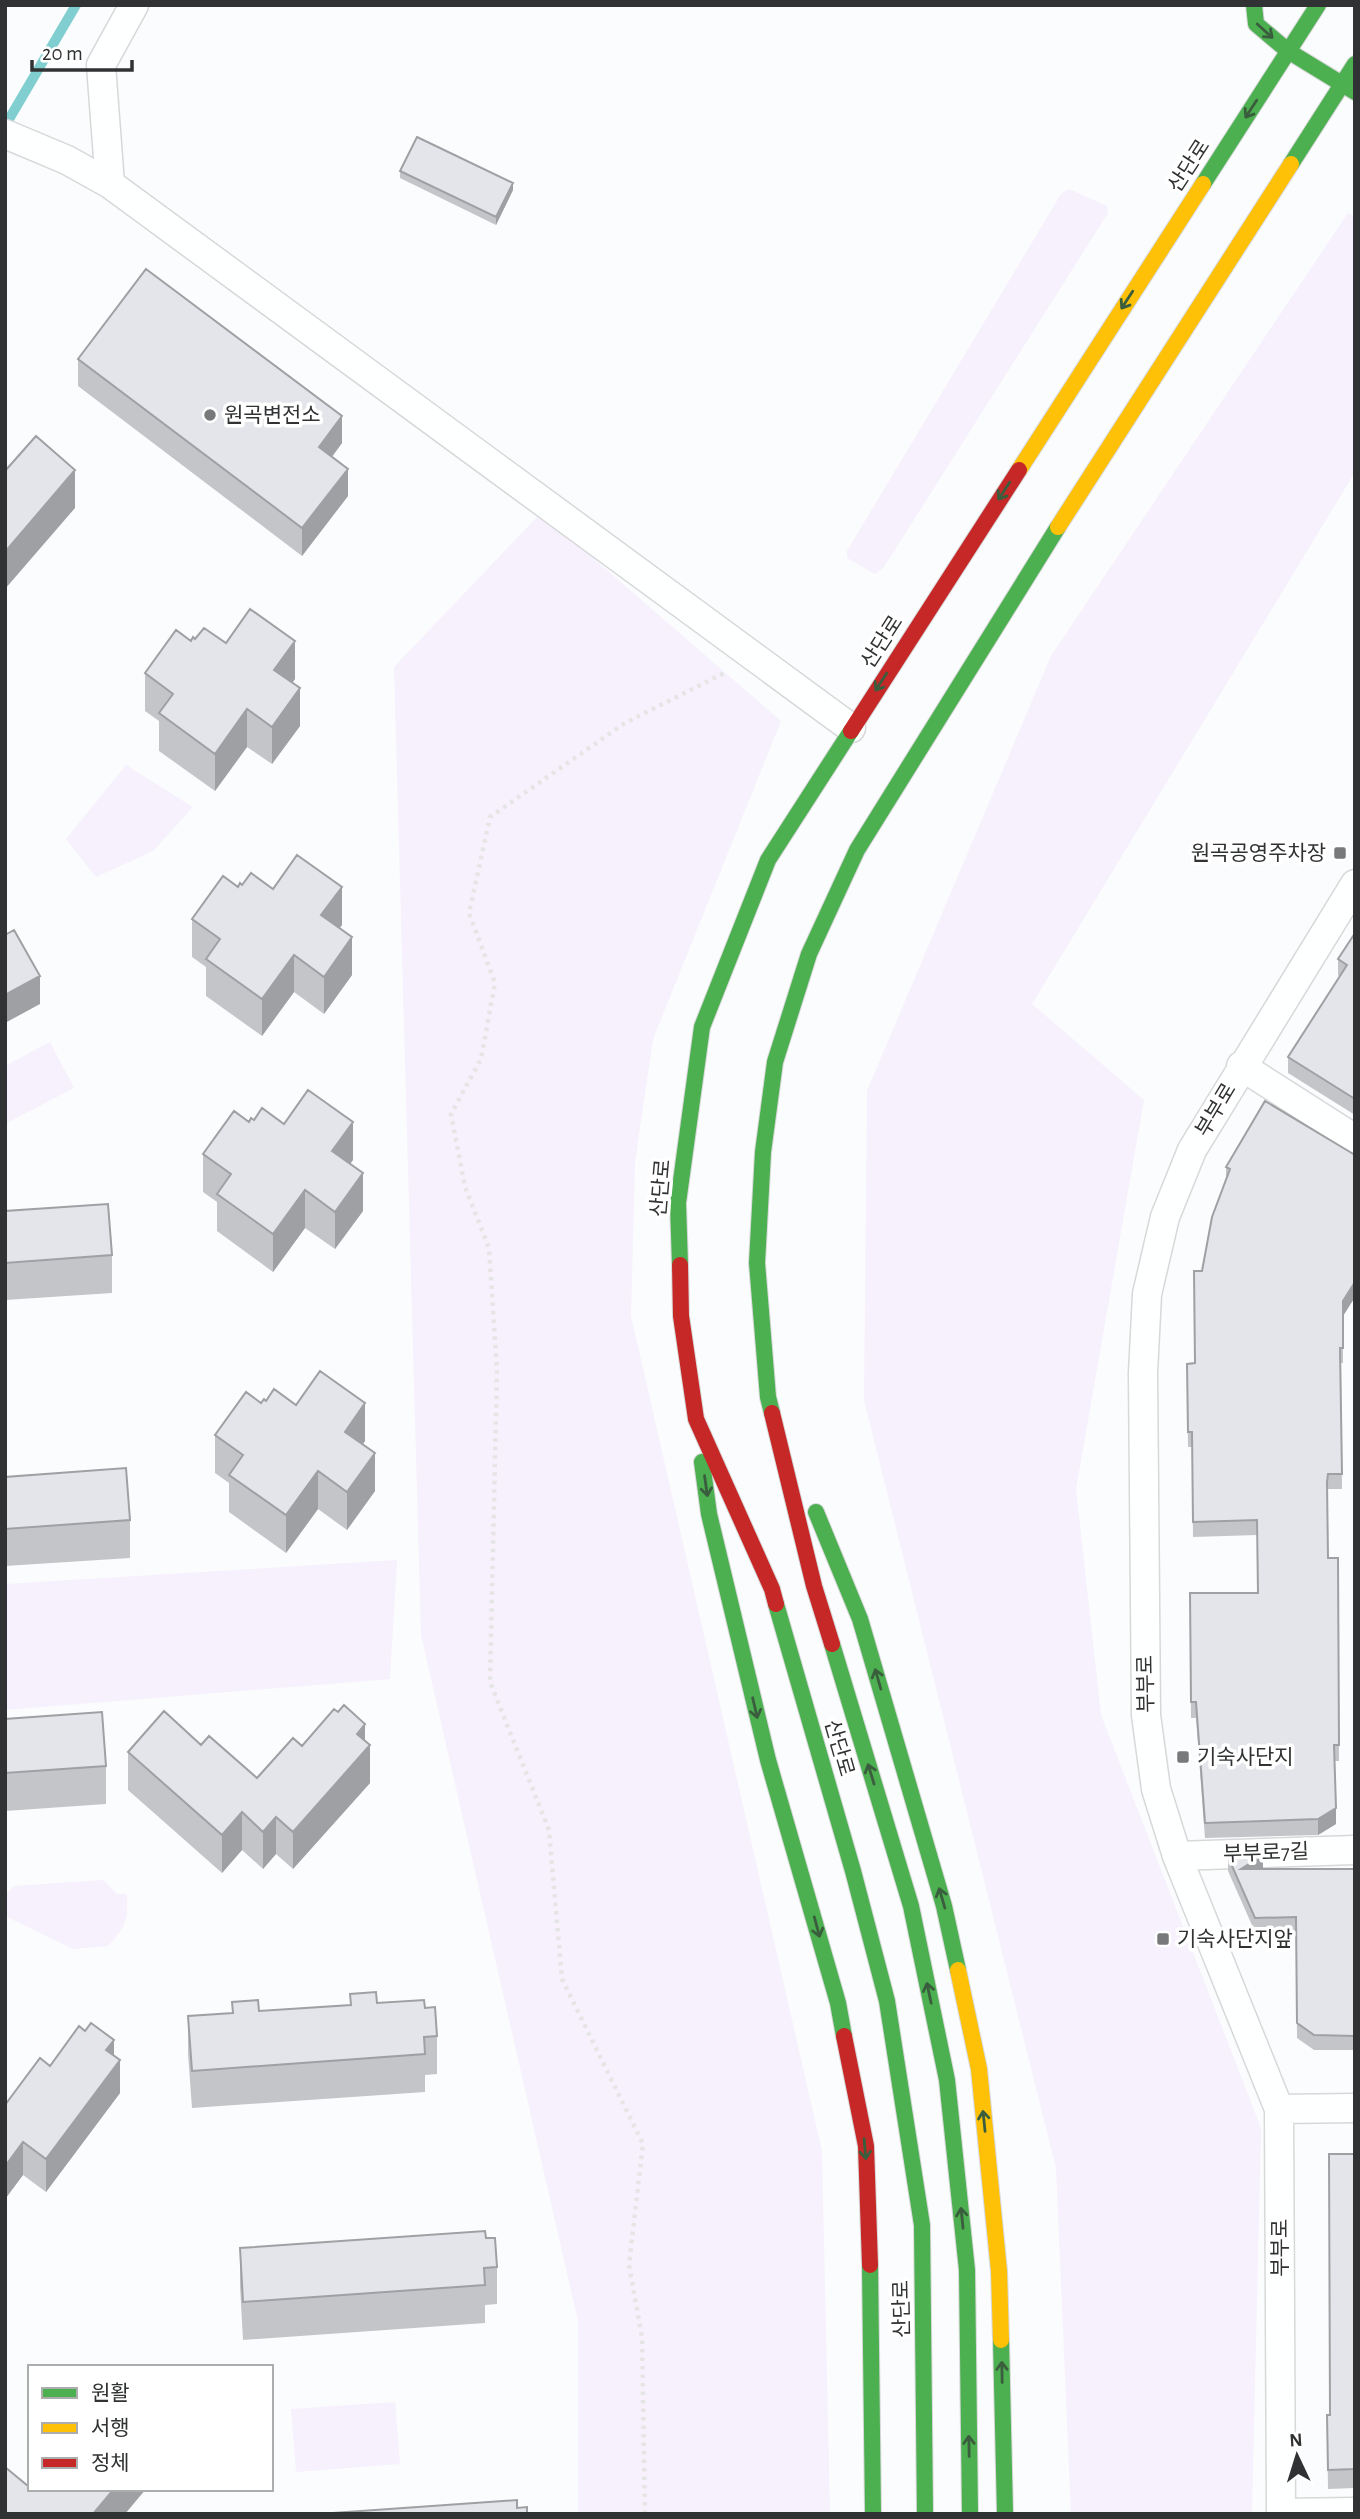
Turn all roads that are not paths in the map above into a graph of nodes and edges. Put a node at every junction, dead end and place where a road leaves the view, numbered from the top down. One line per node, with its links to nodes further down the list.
1 (134, 5): 8 (street)
2 (1254, 5): 4 (main road, one-way to 4)
3 (1318, 5): 4 (main road, 산단로)
4 (1288, 51): 6 (main road); 9 (main road, 산단로, one-way to 9)
5 (1355, 64): 6 (main road, 산단로)
6 (1349, 89): 13 (main road, 산단로)
7 (5, 134): 8 (street)
8 (110, 184): 9 (street)
9 (851, 728): 14 (main road, 산단로)
10 (1355, 884): 11 (street, 부부로)
11 (1241, 1066): 12 (street); 16 (street, 부부로)
12 (1355, 1139)
13 (768, 1397): 23 (main road, 산단로, one-way to 13); 24 (main road, one-way to 13)
14 (696, 1419): 21 (main road, one-way to 21); 22 (main road, 산단로)
15 (1355, 1850): 16 (street, 부부로7길)
16 (1177, 1856): 18 (street, 부부로)
17 (1355, 2108): 18 (street)
18 (1279, 2109): 20 (street, 부부로)
19 (1355, 2512): 20 (street)
20 (1281, 2513)
21 (873, 2514)
22 (925, 2514)
23 (970, 2514)
24 (1005, 2514)

